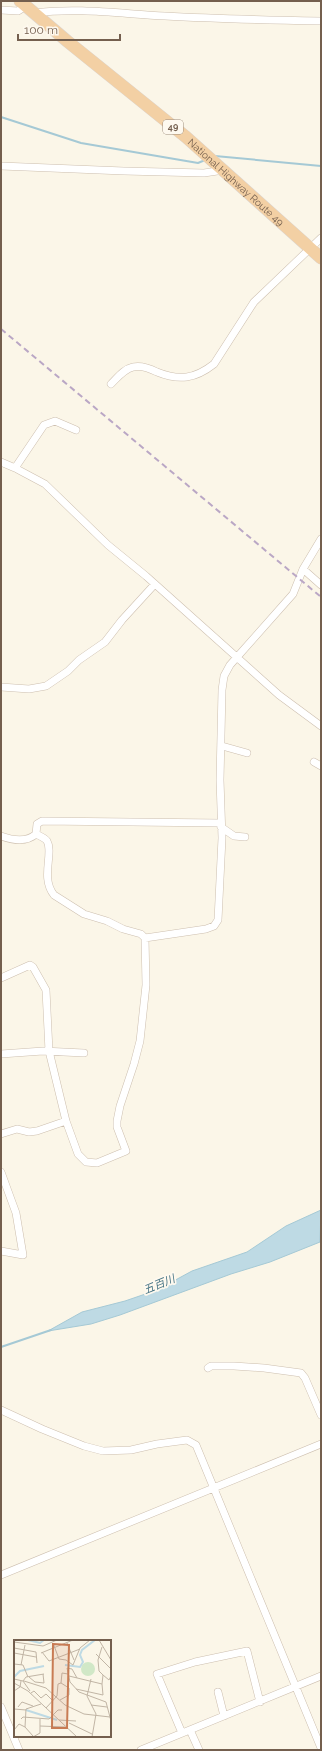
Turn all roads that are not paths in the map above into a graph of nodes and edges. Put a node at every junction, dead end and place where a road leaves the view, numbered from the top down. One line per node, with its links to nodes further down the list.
1 (27, 7): 2 (street); 3 (street); 5 (highway, National Highway Route 49 / 49)
2 (1, 10)
3 (321, 21)
4 (1, 166): 5 (street)
5 (224, 170): 7 (highway, National Highway Route 49 / 49)
6 (321, 238): 7 (street)
7 (310, 248): 8 (highway, National Highway Route 49 / 49); 9 (street)
8 (321, 258)
9 (112, 384)
10 (76, 430): 12 (street)
11 (1, 462): 12 (street)
12 (15, 468): 15 (street)
13 (321, 539): 14 (street)
14 (303, 569): 16 (street); 17 (street)
15 (154, 585): 17 (street); 18 (street)
16 (321, 585)
17 (237, 657): 19 (street); 20 (street)
18 (1, 687)
19 (321, 726)
20 (222, 746): 21 (street); 24 (street)
21 (247, 753)
22 (314, 762): 23 (street)
23 (321, 766)
24 (221, 825): 25 (street); 27 (street); 28 (street)
25 (36, 834): 26 (street); 28 (street)
26 (1, 836)
27 (245, 837)
28 (145, 938): 33 (street)
29 (1, 978): 30 (street)
30 (49, 1051): 31 (street); 32 (street); 33 (street)
31 (84, 1052)
32 (1, 1054)
33 (66, 1121): 34 (street)
34 (1, 1134)
35 (1, 1172): 36 (street)
36 (1, 1251)
37 (208, 1368): 39 (street)
38 (1, 1410): 41 (street)
39 (321, 1415)
40 (321, 1444): 41 (street)
41 (214, 1488): 42 (street); 44 (street)
42 (1, 1575)
43 (321, 1676): 44 (street)
44 (296, 1686): 46 (street); 52 (street)
45 (218, 1692): 48 (street)
46 (260, 1702): 48 (street); 50 (street)
47 (1, 1707): 53 (street)
48 (224, 1716): 49 (street)
49 (190, 1730): 50 (street); 55 (street)
50 (182, 1733): 51 (street)
51 (156, 1747): 54 (street)
52 (321, 1748)
53 (19, 1750)
54 (141, 1750)
55 (199, 1750)

